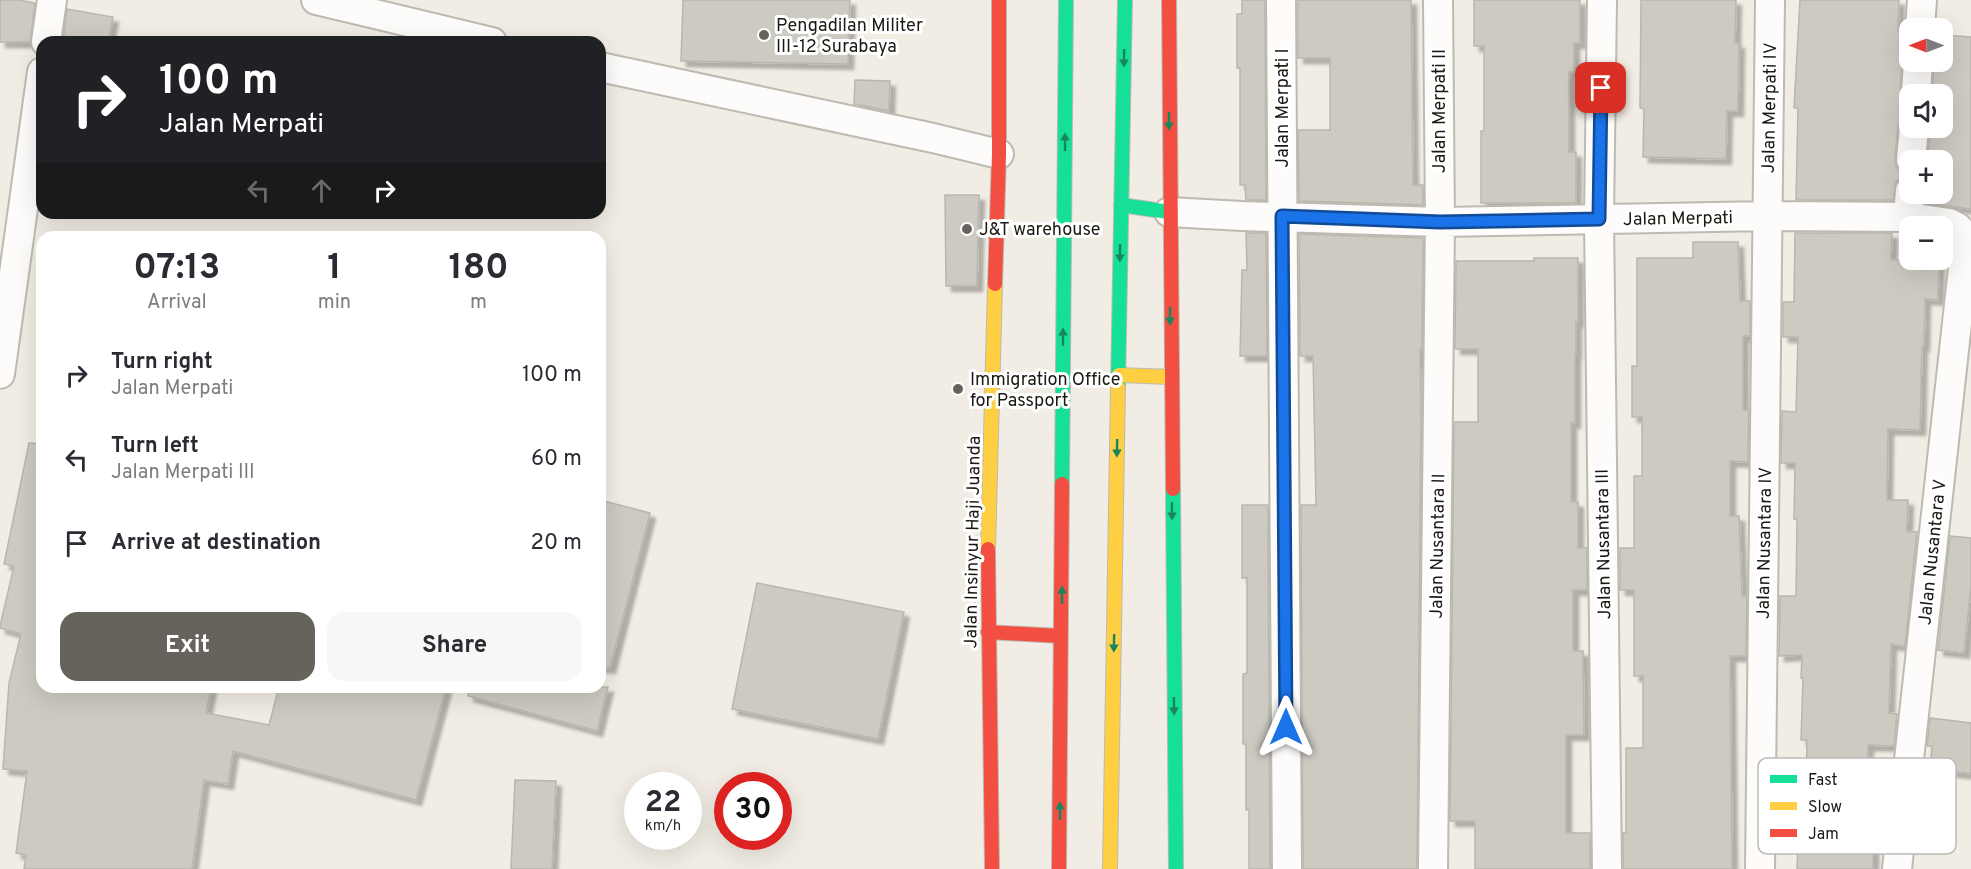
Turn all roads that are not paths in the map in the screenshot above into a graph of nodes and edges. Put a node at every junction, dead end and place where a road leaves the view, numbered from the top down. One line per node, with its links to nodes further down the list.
1 (52, 0): 13 (street)
2 (316, 0): 14 (street)
3 (999, 0): 17 (main road, Jalan Insinyur Haji Juanda)
4 (1066, 0): 31 (main road, one-way to 4)
5 (1125, 0): 19 (main road, one-way to 19)
6 (1169, 0): 20 (main road, one-way to 20)
7 (1281, 0): 21 (street, Jalan Merpati I)
8 (1438, 0): 24 (street, Jalan Merpati II)
9 (1602, 0): 23 (street, Jalan Nusantara III)
10 (1770, 0): 22 (street, Jalan Merpati IV)
11 (1922, 0): 12 (street)
12 (1921, 18)
13 (47, 36)
14 (467, 36)
15 (606, 68): 17 (street)
16 (36, 114): 26 (street)
17 (999, 154): 30 (main road, Jalan Insinyur Haji Juanda)
18 (1909, 204): 22 (street, Jalan Merpati); 25 (street, Jalan Merpati)
19 (1121, 205): 20 (main road); 28 (main road, one-way to 28)
20 (1170, 212): 21 (street, Jalan Merpati); 29 (main road, one-way to 29)
21 (1282, 216): 24 (street, Jalan Merpati); 40 (street, Jalan Merpati I)
22 (1768, 216): 23 (street, Jalan Merpati); 32 (street, Jalan Nusantara IV)
23 (1599, 219): 24 (street, Jalan Merpati); 42 (street, Jalan Nusantara III)
24 (1440, 222): 41 (street, Jalan Nusantara II)
25 (1965, 235): 33 (street, Jalan Nusantara V)
26 (0, 363): 27 (street)
27 (0, 374)
28 (1119, 375): 29 (main road); 38 (main road, one-way to 38)
29 (1171, 377): 39 (main road, one-way to 39)
30 (988, 632): 31 (main road); 36 (main road, Jalan Insinyur Haji Juanda)
31 (1061, 636): 37 (main road, one-way to 31)
32 (1761, 758)
33 (1909, 758)
34 (1760, 854): 43 (street, Jalan Nusantara IV)
35 (1899, 854): 44 (street, Jalan Nusantara V)
36 (992, 869)
37 (1059, 869)
38 (1110, 869)
39 (1176, 869)
40 (1287, 869)
41 (1433, 869)
42 (1607, 869)
43 (1760, 869)
44 (1897, 869)

